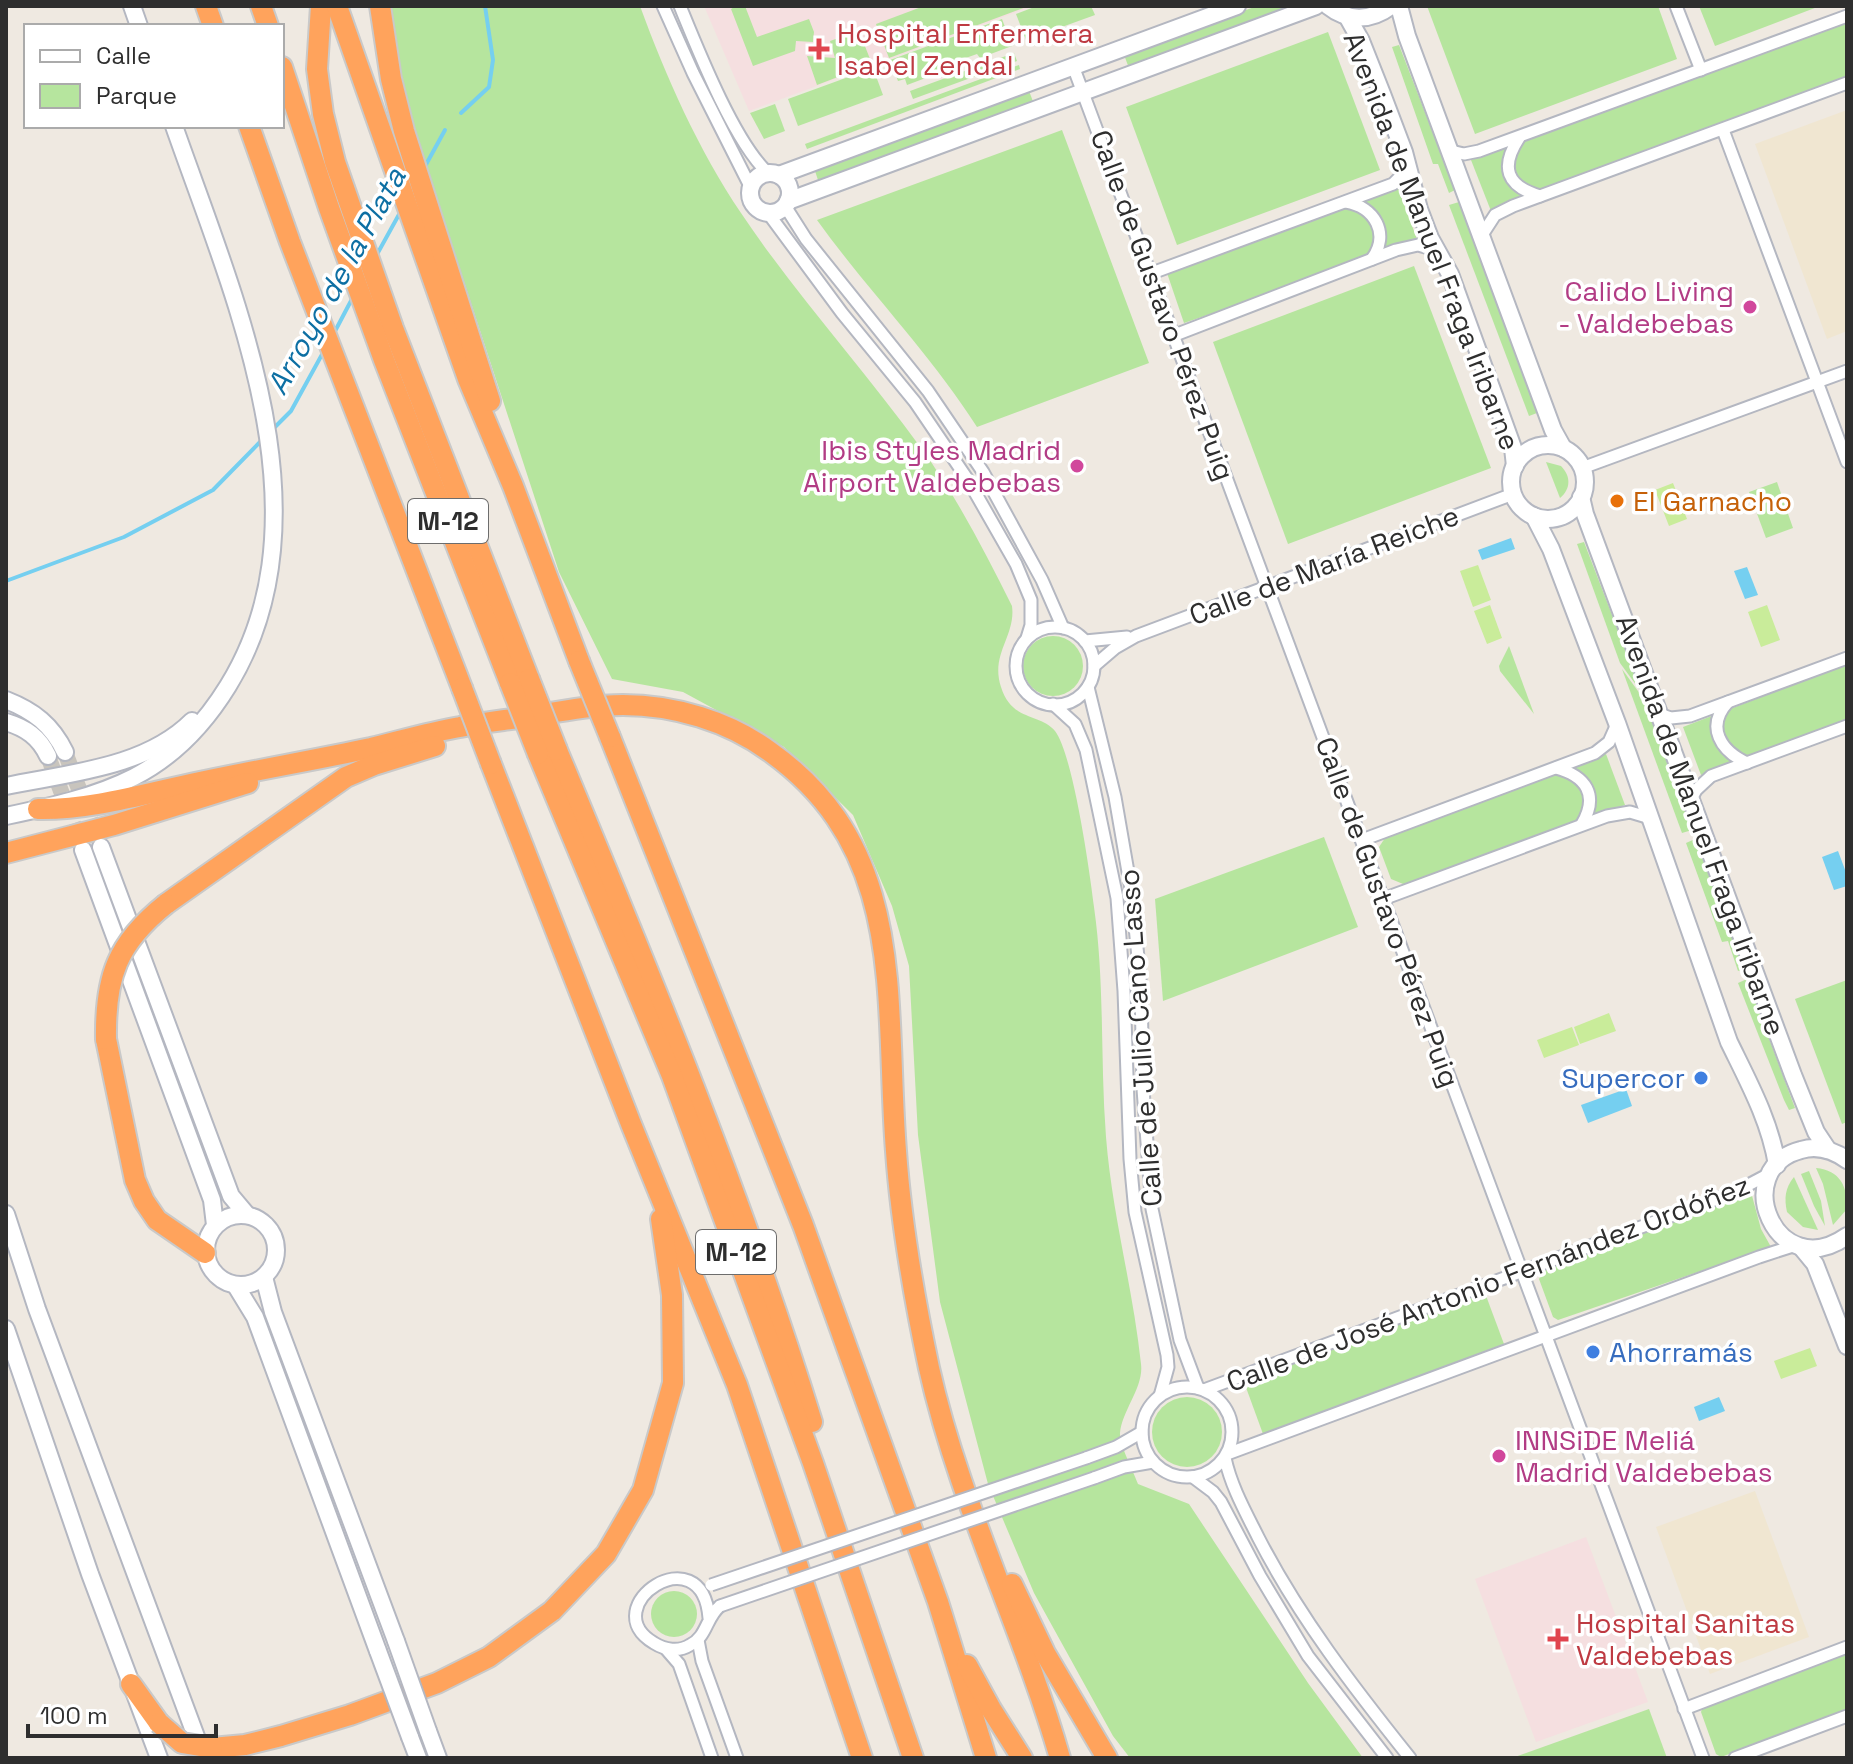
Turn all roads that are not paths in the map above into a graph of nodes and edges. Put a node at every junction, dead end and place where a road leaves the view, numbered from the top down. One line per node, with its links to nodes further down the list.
1 (380, 6): 42 (highway)
2 (663, 6): 25 (street)
3 (680, 6): 24 (street)
4 (1237, 6): 13 (street)
5 (1316, 6): 17 (street)
6 (1328, 6): 11 (street)
7 (1391, 6): 11 (street)
8 (1399, 6): 22 (street, Avenida de Manuel Fraga Iribarne)
9 (1676, 6): 14 (street)
10 (333, 9): 29 (highway); 42 (highway)
11 (1347, 16): 23 (street, Avenida de Manuel Fraga Iribarne)
12 (1847, 16): 14 (street)
13 (1073, 66): 17 (street, Calle de Gustavo Pérez Puig); 24 (street)
14 (1701, 70): 21 (street)
15 (284, 72): 29 (highway, M-12)
16 (1847, 83): 20 (street)
17 (1083, 92): 28 (street); 34 (street, Calle de Gustavo Pérez Puig)
18 (175, 128): 53 (street)
19 (250, 128): 80 (highway, M-12, bridge)
20 (1723, 130): 26 (street); 37 (street)
21 (1519, 137): 22 (street); 26 (street)
22 (1451, 151): 31 (street, Avenida de Manuel Fraga Iribarne)
23 (1407, 163): 27 (street); 32 (street, Avenida de Manuel Fraga Iribarne)
24 (773, 174): 25 (street); 28 (street)
25 (750, 186): 30 (street)
26 (1541, 196): 31 (street)
27 (1345, 201): 33 (street); 34 (street)
28 (786, 204): 30 (street); 47 (street)
29 (338, 206): 54 (highway); 54 (highway, M-12)
30 (768, 213): 49 (street)
31 (1482, 235): 38 (street, Avenida de Manuel Fraga Iribarne)
32 (1436, 250): 33 (street); 40 (street, Avenida de Manuel Fraga Iribarne)
33 (1371, 260): 35 (street)
34 (1152, 273): 35 (street, Calle de Gustavo Pérez Puig)
35 (1175, 335): 46 (street, Calle de Gustavo Pérez Puig)
36 (1847, 371): 37 (street)
37 (1818, 382): 39 (street); 41 (street)
38 (1563, 448): 40 (street); 41 (street)
39 (1847, 462)
40 (1515, 466): 43 (street)
41 (1582, 468): 44 (street)
42 (513, 486): 106 (highway, bridge)
43 (1513, 494): 45 (street); 46 (street, Calle de María Reiche)
44 (1581, 497): 45 (street); 59 (street, Avenida de Manuel Fraga Iribarne)
45 (1534, 516): 62 (street, Avenida de Manuel Fraga Iribarne)
46 (1268, 587): 48 (street, Calle de María Reiche); 75 (street, Calle de Gustavo Pérez Puig)
47 (1063, 628): 49 (street); 50 (street)
48 (1136, 636): 50 (street, Calle de María Reiche); 52 (street, Calle de María Reiche)
49 (1027, 638): 58 (street)
50 (1085, 641): 52 (street)
51 (1847, 658): 57 (street)
52 (1094, 666): 55 (street)
53 (232, 680): 69 (street); 71 (street)
54 (520, 681): 121 (highway, M-12, bridge)
55 (1088, 687): 58 (street); 99 (street, Calle de Julio Cano Lasso)
56 (6, 700): 64 (street)
57 (1729, 702): 59 (street); 67 (street)
58 (1053, 704): 100 (street, Calle de Julio Cano Lasso)
59 (1659, 714): 70 (street, Avenida de Manuel Fraga Iribarne)
60 (503, 721): 65 (highway); 89 (highway, bridge); 94 (highway)
61 (6, 722): 66 (street)
62 (1617, 723): 68 (street); 73 (street, Avenida de Manuel Fraga Iribarne)
63 (1847, 726): 67 (street)
64 (65, 752)
65 (341, 754): 71 (highway); 78 (highway)
66 (48, 756)
67 (1747, 763): 70 (street)
68 (1556, 768): 74 (street); 75 (street)
69 (6, 786)
70 (1691, 799): 81 (street, Avenida de Manuel Fraga Iribarne)
71 (35, 810): 72 (street)
72 (6, 816)
73 (1650, 818): 74 (street); 83 (street, Avenida de Manuel Fraga Iribarne)
74 (1582, 825): 79 (street)
75 (1362, 840): 79 (street, Calle de Gustavo Pérez Puig)
76 (101, 847): 85 (street)
77 (83, 850): 86 (street)
78 (6, 853)
79 (1383, 899): 90 (street, Calle de Gustavo Pérez Puig)
80 (631, 1124): 114 (highway); 120 (highway, M-12)
81 (1836, 1149): 82 (street); 83 (street)
82 (1847, 1160)
83 (1774, 1169): 88 (street); 90 (street, Calle de José Antonio Fernández Ordóñez)
84 (6, 1214): 114 (street)
85 (247, 1215): 86 (street); 91 (street)
86 (215, 1225): 89 (street)
87 (1847, 1236): 88 (street)
88 (1799, 1246): 96 (street); 98 (street)
89 (205, 1253): 92 (street)
90 (1522, 1272): 96 (street, Calle de Gustavo Pérez Puig); 99 (street, Calle de José Antonio Fernández Ordóñez)
91 (264, 1277): 92 (street); 117 (street, bridge)
92 (236, 1286): 116 (street, bridge)
93 (6, 1310): 97 (street)
94 (920, 1312): 124 (highway); 125 (highway)
95 (6, 1329): 97 (street)
96 (1545, 1336): 102 (street); 112 (street, Calle de Gustavo Pérez Puig)
97 (13, 1346): 111 (street)
98 (1847, 1346)
99 (1201, 1389): 100 (street); 102 (street)
100 (1160, 1396): 101 (street)
101 (1142, 1432): 103 (street); 105 (street, bridge)
102 (1226, 1456): 104 (street); 127 (street)
103 (1153, 1462): 104 (street); 107 (street, bridge)
104 (1193, 1477): 126 (street)
105 (694, 1586): 107 (street); 110 (street)
106 (938, 1602): 122 (highway); 123 (highway)
107 (709, 1618): 108 (street)
108 (698, 1640): 110 (street); 119 (street)
109 (1847, 1647): 112 (street)
110 (666, 1649): 118 (street)
111 (131, 1684): 114 (highway, bridge); 115 (street)
112 (1684, 1709): 128 (street, Calle de Gustavo Pérez Puig)
113 (1847, 1716): 129 (street)
114 (208, 1753)
115 (159, 1758)
116 (418, 1758)
117 (438, 1758)
118 (712, 1758)
119 (737, 1758)
120 (862, 1758)
121 (913, 1758)
122 (986, 1758)
123 (1022, 1758)
124 (1060, 1758)
125 (1107, 1758)
126 (1387, 1758)
127 (1410, 1758)
128 (1703, 1758)
129 (1735, 1758)

